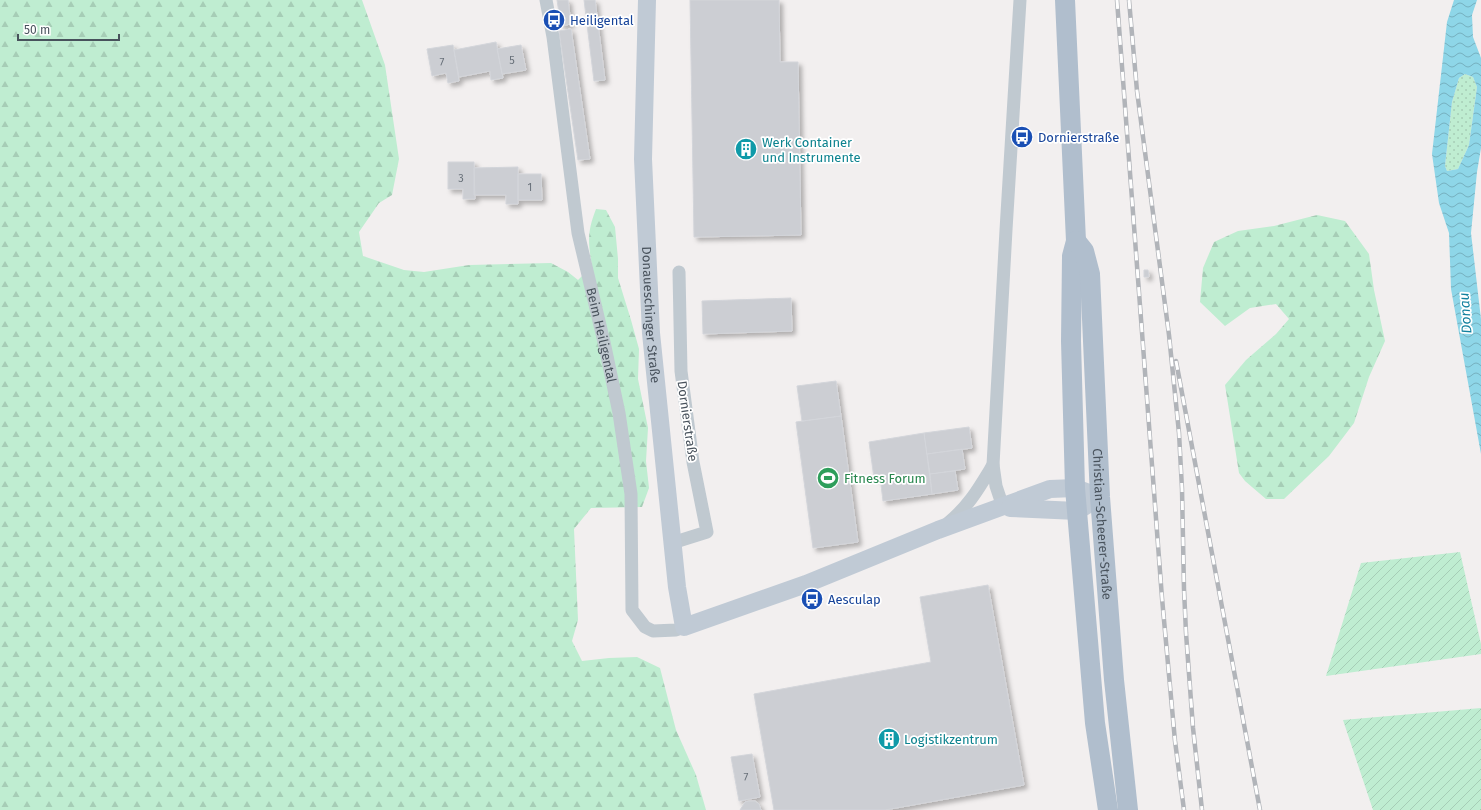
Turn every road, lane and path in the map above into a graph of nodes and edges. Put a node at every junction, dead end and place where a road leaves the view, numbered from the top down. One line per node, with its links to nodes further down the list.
1 (546, 0): 14 (street, Beim Heiligental)
2 (647, 0): 13 (street, Donaueschinger Straße)
3 (1020, 0): 7 (street)
4 (1065, 0): 5 (main road, Christian-Scheerer-Straße)
5 (1076, 241): 8 (main road, Christian-Scheerer-Straße); 9 (main road, Christian-Scheerer-Straße)
6 (679, 272): 13 (street, Dornierstraße)
7 (994, 465): 10 (street); 12 (street)
8 (1076, 488): 9 (street); 10 (street); 11 (main road, Christian-Scheerer-Straße)
9 (1100, 497): 11 (street); 16 (main road, Christian-Scheerer-Straße)
10 (1003, 508): 11 (street); 12 (street)
11 (1077, 511): 15 (main road, Christian-Scheerer-Straße)
12 (938, 530): 14 (street)
13 (672, 543): 14 (street, Donaueschinger Straße)
14 (684, 627)
15 (1108, 810)
16 (1128, 810)

